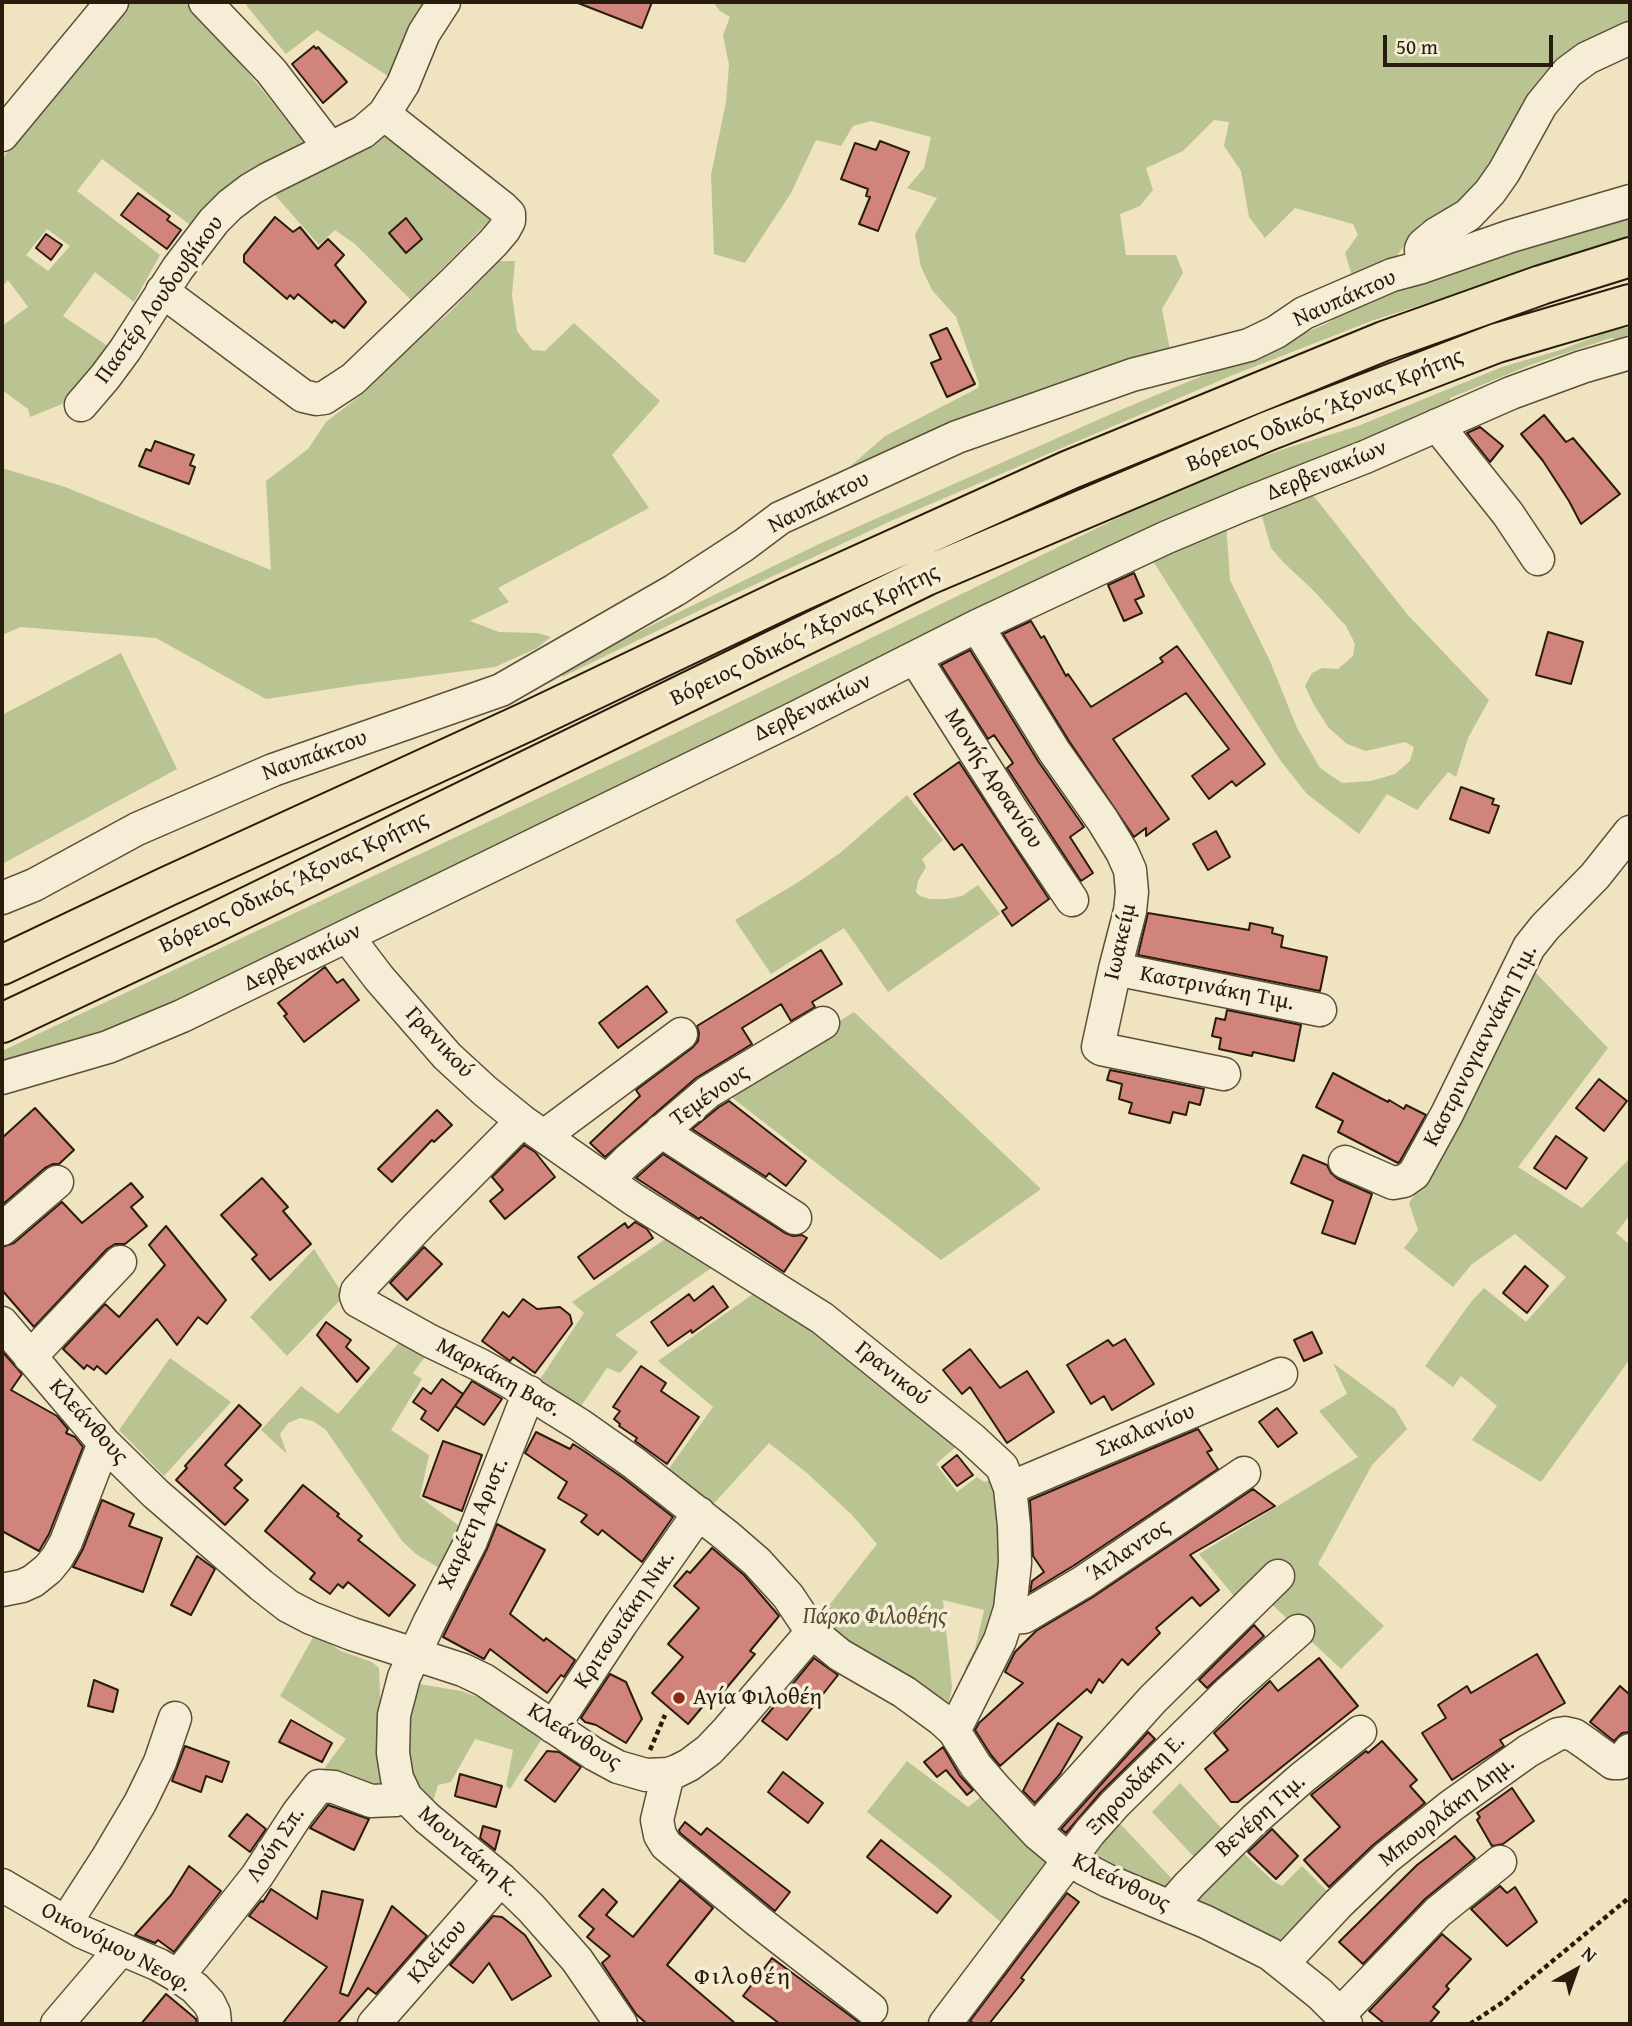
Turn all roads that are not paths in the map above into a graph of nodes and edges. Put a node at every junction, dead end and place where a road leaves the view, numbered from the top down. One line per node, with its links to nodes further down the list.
1 (112, 2): 6 (street)
2 (205, 2): 7 (street)
3 (444, 2): 5 (street, Παστέρ Λουδουβίκου)
4 (1630, 38): 10 (street)
5 (384, 114): 7 (street, Παστέρ Λουδουβίκου); 11 (street)
6 (2, 134)
7 (330, 148): 11 (street, Παστέρ Λουδουβίκου)
8 (1630, 201): 10 (street, Ναυπάκτου)
9 (1630, 257): 23 (highway, Βόρειος Οδικός Άξονας Κρήτης)
10 (1422, 267): 20 (street, Ναυπάκτου)
11 (162, 291): 14 (street, Παστέρ Λουδουβίκου)
12 (1630, 304): 26 (highway, Βόρειος Οδικός Άξονας Κρήτης)
13 (1630, 353): 15 (street, Δερβενακίων)
14 (81, 405)
15 (1437, 425): 16 (street); 17 (street, Δερβενακίων)
16 (1538, 559)
17 (977, 626): 18 (street, Δερβενακίων); 24 (street, Ιωακείμ)
18 (915, 658): 21 (street, Μονής Αρσανίου); 22 (street, Δερβενακίων)
19 (1630, 832): 33 (street, Καστρινογιαννάκη Τιμ.)
20 (2, 898)
21 (1072, 900)
22 (348, 936): 30 (street, Δερβενακίων); 31 (street, Γρανικού)
23 (2, 965)
24 (1115, 969): 25 (street, Καστρινάκη Τιμ.); 29 (street, Ιωακείμ)
25 (1320, 1010)
26 (2, 1023)
27 (822, 1023): 32 (street, Τεμένους)
28 (681, 1034): 31 (street)
29 (1224, 1074)
30 (2, 1077)
31 (533, 1128): 34 (street, Γρανικού); 42 (street, Μαρκάκη Βασ.)
32 (661, 1131): 34 (street, Τεμένους); 36 (street)
33 (1345, 1162)
34 (607, 1181): 45 (street, Γρανικού)
35 (57, 1182): 37 (street)
36 (795, 1218)
37 (2, 1229)
38 (120, 1262): 40 (street)
39 (2, 1323): 40 (street, Κλεάνθους)
40 (30, 1357): 43 (street, Κλεάνθους)
41 (1281, 1374): 45 (street, Σκαλανίου)
42 (529, 1392): 46 (street, Μαρκάκη Βασ.); 52 (street, Χαιρέτη Αριστ.)
43 (104, 1443): 48 (street); 52 (street, Κλεάνθους)
44 (1244, 1473): 49 (street, Άτλαντος)
45 (1010, 1488): 49 (street, Γρανικού)
46 (699, 1513): 51 (street, Μαρκάκη Βασ.); 54 (street, Κριτσωτάκη Νικ.)
47 (1278, 1576): 60 (street)
48 (2, 1590)
49 (1009, 1618): 55 (street, Γρανικού)
50 (1298, 1631): 61 (street, Ξηρουδάκη Ε.)
51 (812, 1632): 55 (street, Κλεάνθους); 58 (street)
52 (414, 1655): 54 (street, Κλεάνθους); 59 (street, Μουντάκη Κ.)
53 (175, 1718): 66 (street)
54 (553, 1727): 58 (street, Κλεάνθους)
55 (954, 1731): 60 (street, Κλεάνθους)
56 (1360, 1732): 65 (street, Βενέρη Τιμ.)
57 (1630, 1750): 68 (street, Μπουρλάκη Δημ.)
58 (655, 1774): 70 (street)
59 (405, 1797): 63 (street, Μουντάκη Κ.); 69 (street, Λούη Σπ.)
60 (1035, 1830): 61 (street, Κλεάνθους)
61 (1069, 1859): 65 (street, Κλεάνθους); 76 (street, Ξηρουδάκη Ε.)
62 (1500, 1862): 71 (street, Κλεάνθους)
63 (501, 1879): 74 (street, Κλείτου); 75 (street, Μουντάκη Κ.)
64 (2, 1885): 66 (street, Οικονόμου Νεοφ.)
65 (1170, 1907): 68 (street, Κλεάνθους)
66 (66, 1922): 67 (street, Οικονόμου Νεοφ.)
67 (121, 1949): 69 (street, Οικονόμου Νεοφ.); 72 (street)
68 (1283, 1964): 71 (street, Κλεάνθους)
69 (178, 1976): 73 (street, Οικονόμου Νεοφ.)
70 (871, 2009)
71 (1343, 2019)
72 (57, 2024)
73 (215, 2024)
74 (374, 2024)
75 (621, 2024)
76 (945, 2024)

